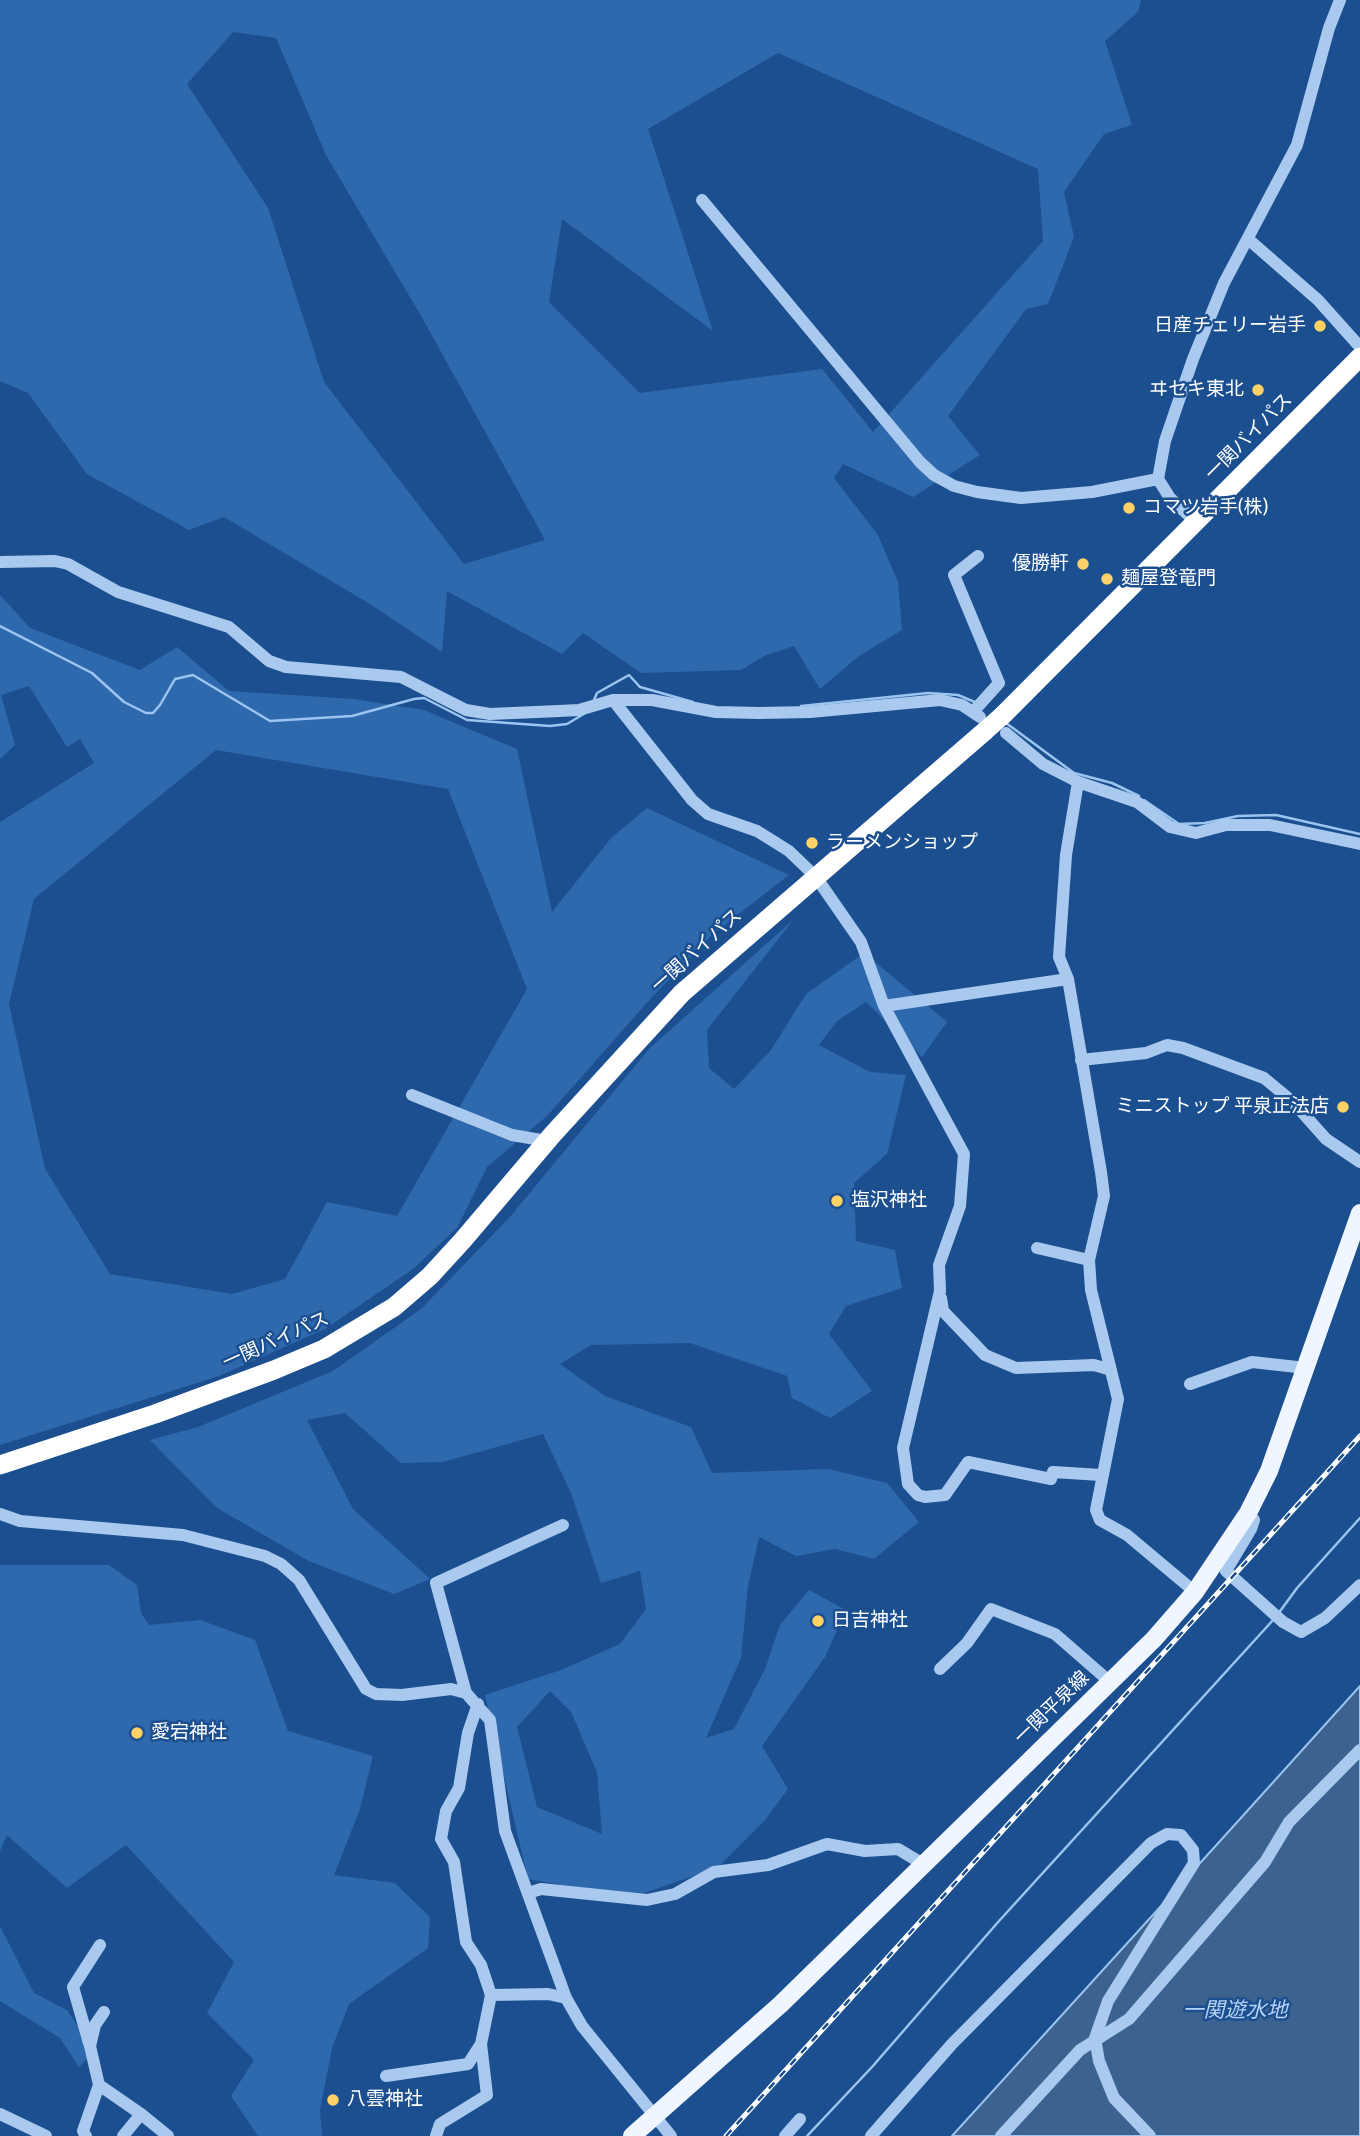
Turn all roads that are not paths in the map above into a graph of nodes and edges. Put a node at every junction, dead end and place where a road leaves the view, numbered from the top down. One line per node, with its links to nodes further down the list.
1 (1340, 0): 3 (street)
2 (702, 200): 6 (street)
3 (1248, 239): 4 (street); 6 (street)
4 (1360, 348)
5 (1360, 357): 7 (highway, 一関バイパス)
6 (1158, 479): 7 (street)
7 (1196, 522): 12 (highway, 一関バイパス)
8 (978, 556): 11 (street)
9 (0, 562): 10 (street)
10 (613, 699): 11 (street); 15 (street)
11 (979, 720): 12 (highway, 一関バイパス, bridge); 15 (highway, 一関バイパス)
12 (1004, 724): 13 (street)
13 (1078, 782): 14 (street); 16 (street)
14 (1360, 844)
15 (817, 877): 17 (street); 20 (highway, 一関バイパス)
16 (1068, 979): 17 (street); 18 (street)
17 (884, 1006): 25 (street)
18 (1081, 1060): 21 (street); 24 (street)
19 (412, 1095): 20 (street)
20 (547, 1141): 29 (highway, 一関バイパス)
21 (1360, 1162)
22 (1360, 1213): 26 (main road, 一関平泉線)
23 (1037, 1248): 24 (street)
24 (1089, 1260): 27 (street)
25 (940, 1291): 27 (street); 30 (street)
26 (1306, 1368): 28 (street); 31 (main road, 一関平泉線)
27 (1111, 1370): 30 (street)
28 (1190, 1384)
29 (0, 1465)
30 (1101, 1475): 35 (street)
31 (1248, 1513): 34 (street); 35 (main road, 一関平泉線)
32 (0, 1514): 38 (street)
33 (563, 1525): 38 (street)
34 (1360, 1585)
35 (1195, 1592): 37 (main road, 一関平泉線)
36 (940, 1669): 37 (street)
37 (1109, 1681): 41 (main road, 一関平泉線)
38 (466, 1693): 39 (street)
39 (478, 1704): 42 (street); 44 (street)
40 (1360, 1750): 47 (street)
41 (923, 1864): 42 (street); 54 (main road, 一関平泉線)
42 (528, 1894): 45 (street)
43 (100, 1945): 49 (street)
44 (491, 1995): 45 (street); 48 (street)
45 (566, 1998): 54 (street)
46 (104, 2012): 49 (street)
47 (1095, 2038): 65 (street); 66 (street); 67 (street)
48 (481, 2044): 50 (street); 61 (street)
49 (90, 2046): 51 (street)
50 (386, 2077)
51 (99, 2085): 53 (street); 58 (street)
52 (0, 2114): 56 (street)
53 (141, 2114): 59 (street); 60 (street)
54 (653, 2117): 62 (main road, 一関平泉線); 63 (street)
55 (800, 2119): 64 (street)
56 (24, 2131): 57 (street)
57 (46, 2136)
58 (86, 2136)
59 (123, 2136)
60 (168, 2136)
61 (436, 2136)
62 (632, 2136)
63 (671, 2136)
64 (785, 2136)
65 (871, 2136)
66 (1001, 2136)
67 (1150, 2136)

